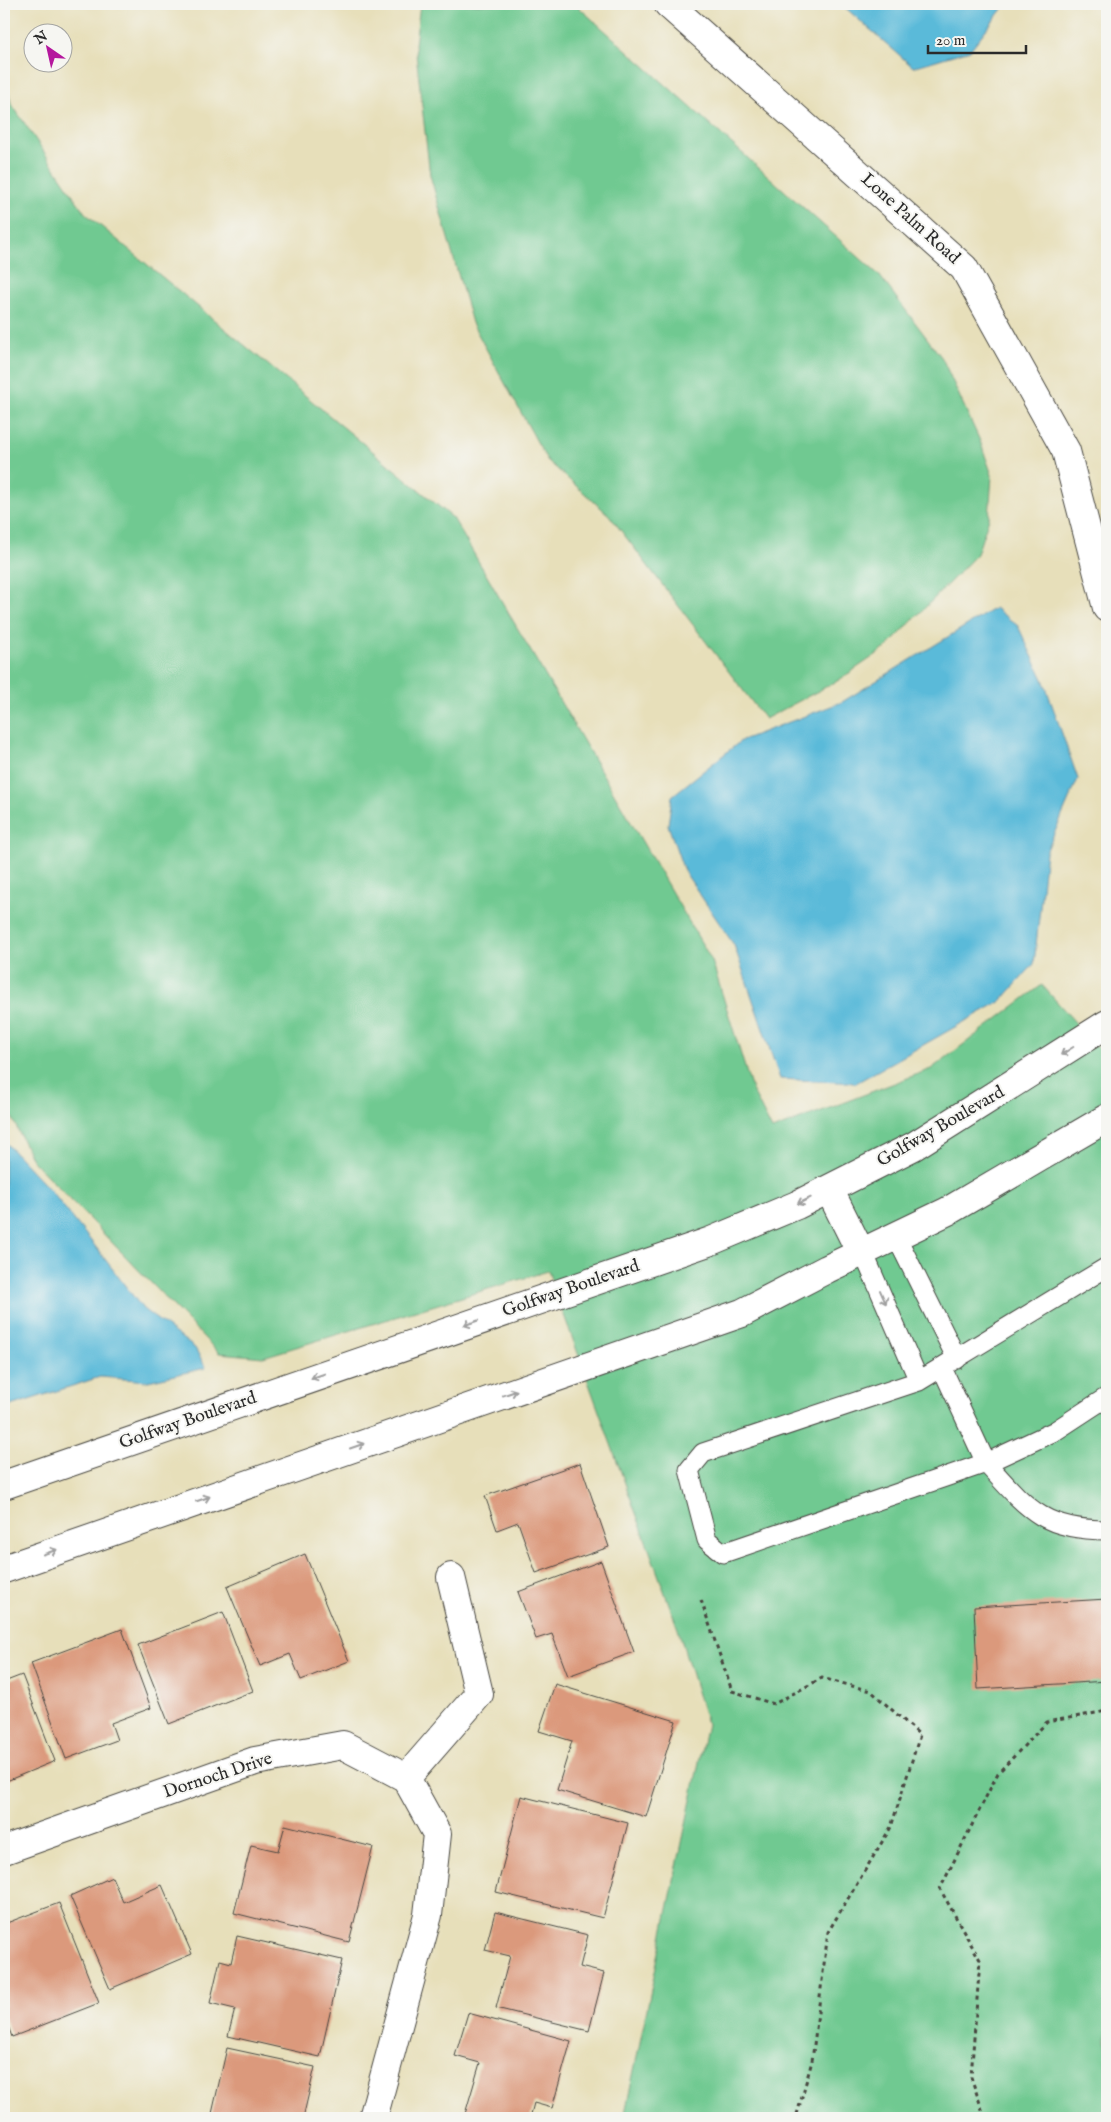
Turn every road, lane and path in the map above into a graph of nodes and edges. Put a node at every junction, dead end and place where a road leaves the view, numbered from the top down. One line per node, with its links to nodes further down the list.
1 (668, 4): 2 (street, Lone Palm Road)
2 (1107, 608)
3 (1107, 1024): 5 (street, Golfway Boulevard, one-way to 5)
4 (1107, 1118): 6 (street)
5 (829, 1189): 7 (street); 13 (street, Golfway Boulevard, one-way to 13)
6 (896, 1236): 7 (street); 9 (lane)
7 (862, 1252): 10 (lane, one-way to 10); 15 (street, one-way to 7)
8 (1107, 1267): 9 (lane)
9 (950, 1363): 10 (lane); 12 (lane)
10 (919, 1381): 12 (lane)
11 (1107, 1397): 12 (lane)
12 (986, 1463): 14 (lane)
13 (4, 1485)
14 (1107, 1530)
15 (4, 1569)
16 (451, 1577): 19 (street)
17 (701, 1600): 22 (path)
18 (1107, 1711): 23 (path)
19 (406, 1778): 20 (street, Dornoch Drive); 21 (street)
20 (4, 1850)
21 (372, 2118)
22 (796, 2118)
23 (985, 2118)

